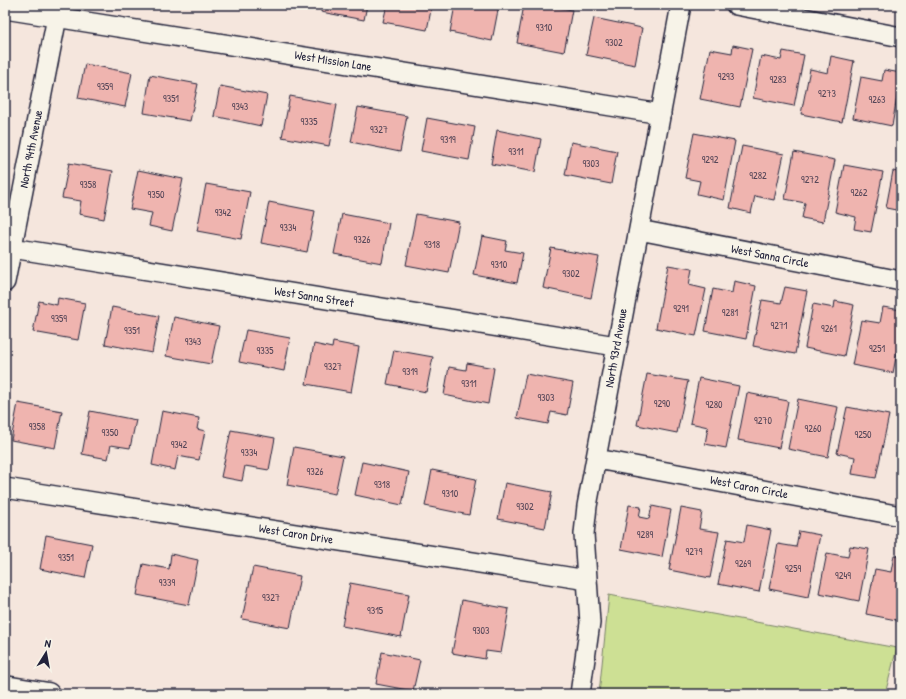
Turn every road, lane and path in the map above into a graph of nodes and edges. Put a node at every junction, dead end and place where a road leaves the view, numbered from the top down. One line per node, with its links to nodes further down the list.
1 (681, 5): 6 (street, North 93rd Avenue)
2 (736, 5): 5 (street)
3 (5, 9): 4 (street, West Mission Lane)
4 (57, 17): 6 (street, West Mission Lane); 8 (street, North 94th Avenue)
5 (901, 37)
6 (661, 114): 7 (street, North 93rd Avenue)
7 (639, 230): 9 (street, West Sanna Circle); 11 (street, North 93rd Avenue)
8 (12, 248): 10 (street, North 94th Avenue); 11 (street, West Sanna Street)
9 (901, 281)
10 (5, 282)
11 (616, 346): 12 (street, North 93rd Avenue)
12 (597, 459): 14 (street, West Caron Circle); 15 (street, North 93rd Avenue)
13 (5, 488): 15 (street, West Caron Drive)
14 (901, 516)
15 (587, 580): 18 (street, North 93rd Avenue)
16 (5, 687): 17 (main road)
17 (48, 694)
18 (580, 694)

